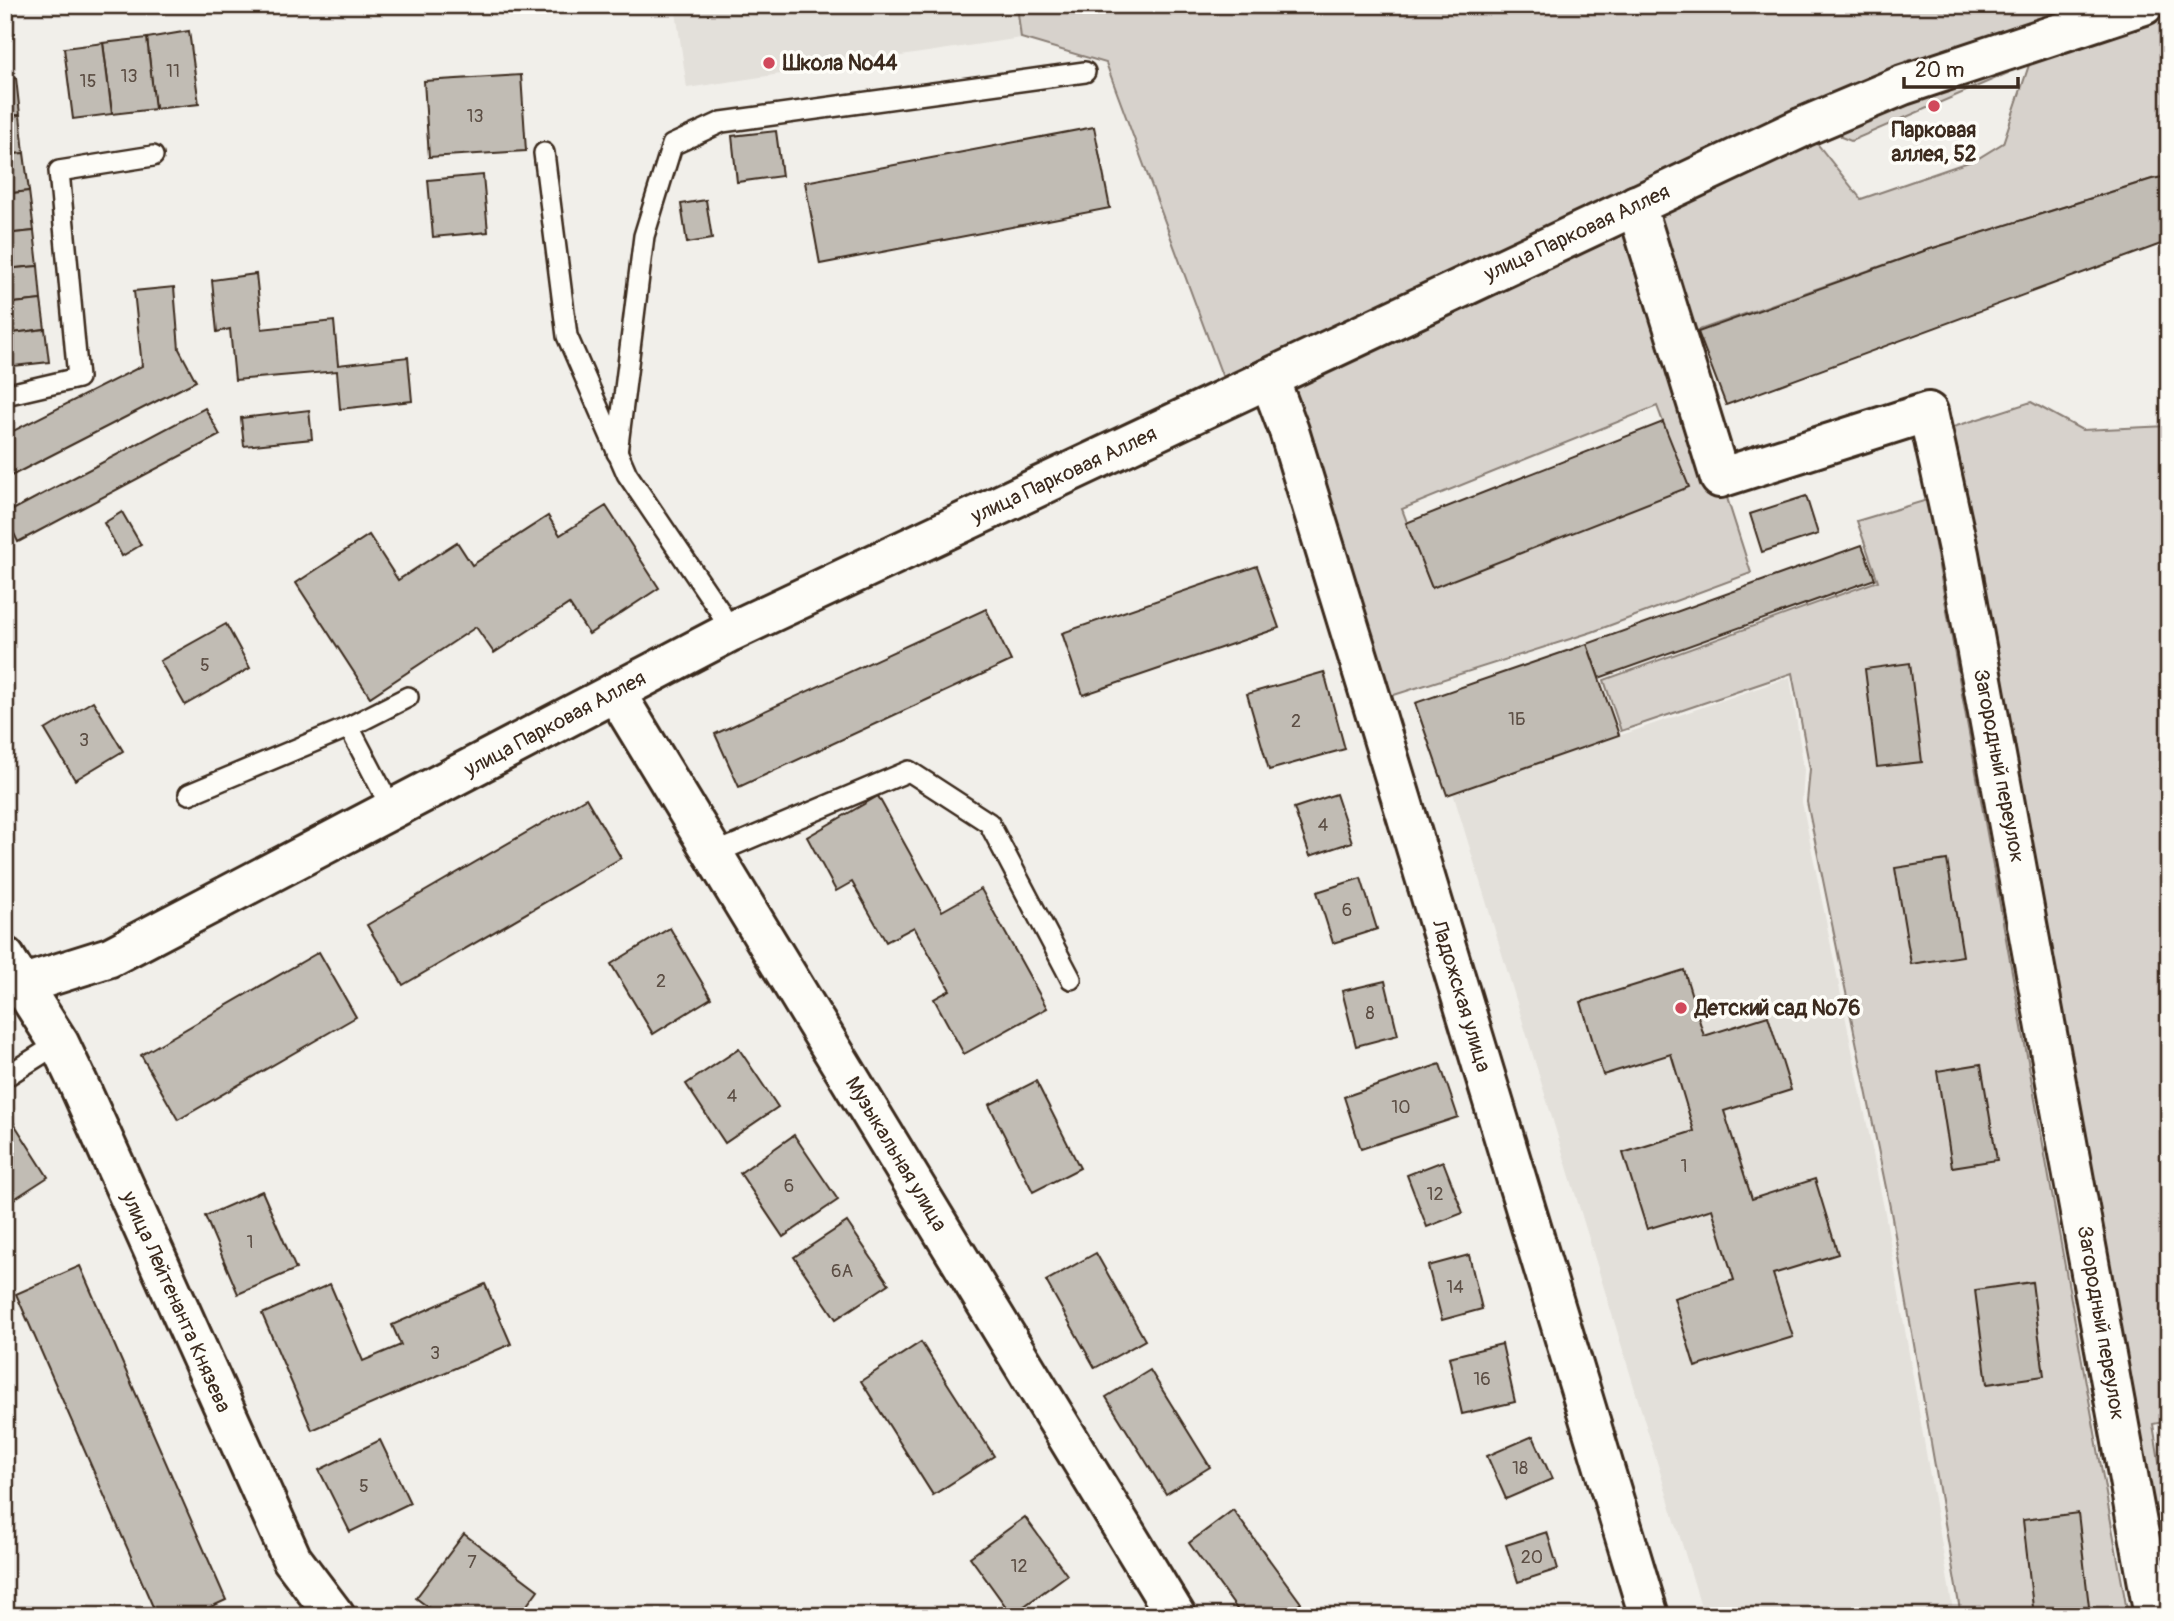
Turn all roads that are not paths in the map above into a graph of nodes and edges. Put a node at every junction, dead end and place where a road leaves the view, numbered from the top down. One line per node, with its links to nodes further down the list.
1 (2144, 5): 5 (street, улица Парковая Аллея)
2 (1085, 72): 8 (lane)
3 (544, 153): 8 (lane)
4 (153, 156): 7 (lane)
5 (1636, 205): 6 (street, улица Парковая Аллея); 23 (street, Загородный переулок)
6 (1269, 378): 9 (street, улица Парковая Аллея); 22 (street, Ладожская улица)
7 (5, 396)
8 (617, 453): 9 (lane)
9 (730, 632): 10 (street, улица Парковая Аллея)
10 (615, 692): 14 (street, улица Парковая Аллея); 15 (street, Музыкальная улица)
11 (408, 697): 12 (lane)
12 (349, 727): 13 (lane); 14 (lane)
13 (189, 793)
14 (394, 808): 16 (street, улица Парковая Аллея)
15 (713, 854): 17 (lane); 21 (street, Музыкальная улица)
16 (11, 978): 18 (street, улица Лейтенанта Князева)
17 (1070, 979)
18 (59, 1043): 19 (lane); 20 (street, улица Лейтенанта Князева)
19 (5, 1077)
20 (335, 1616)
21 (1176, 1616)
22 (1649, 1616)
23 (2154, 1616)

